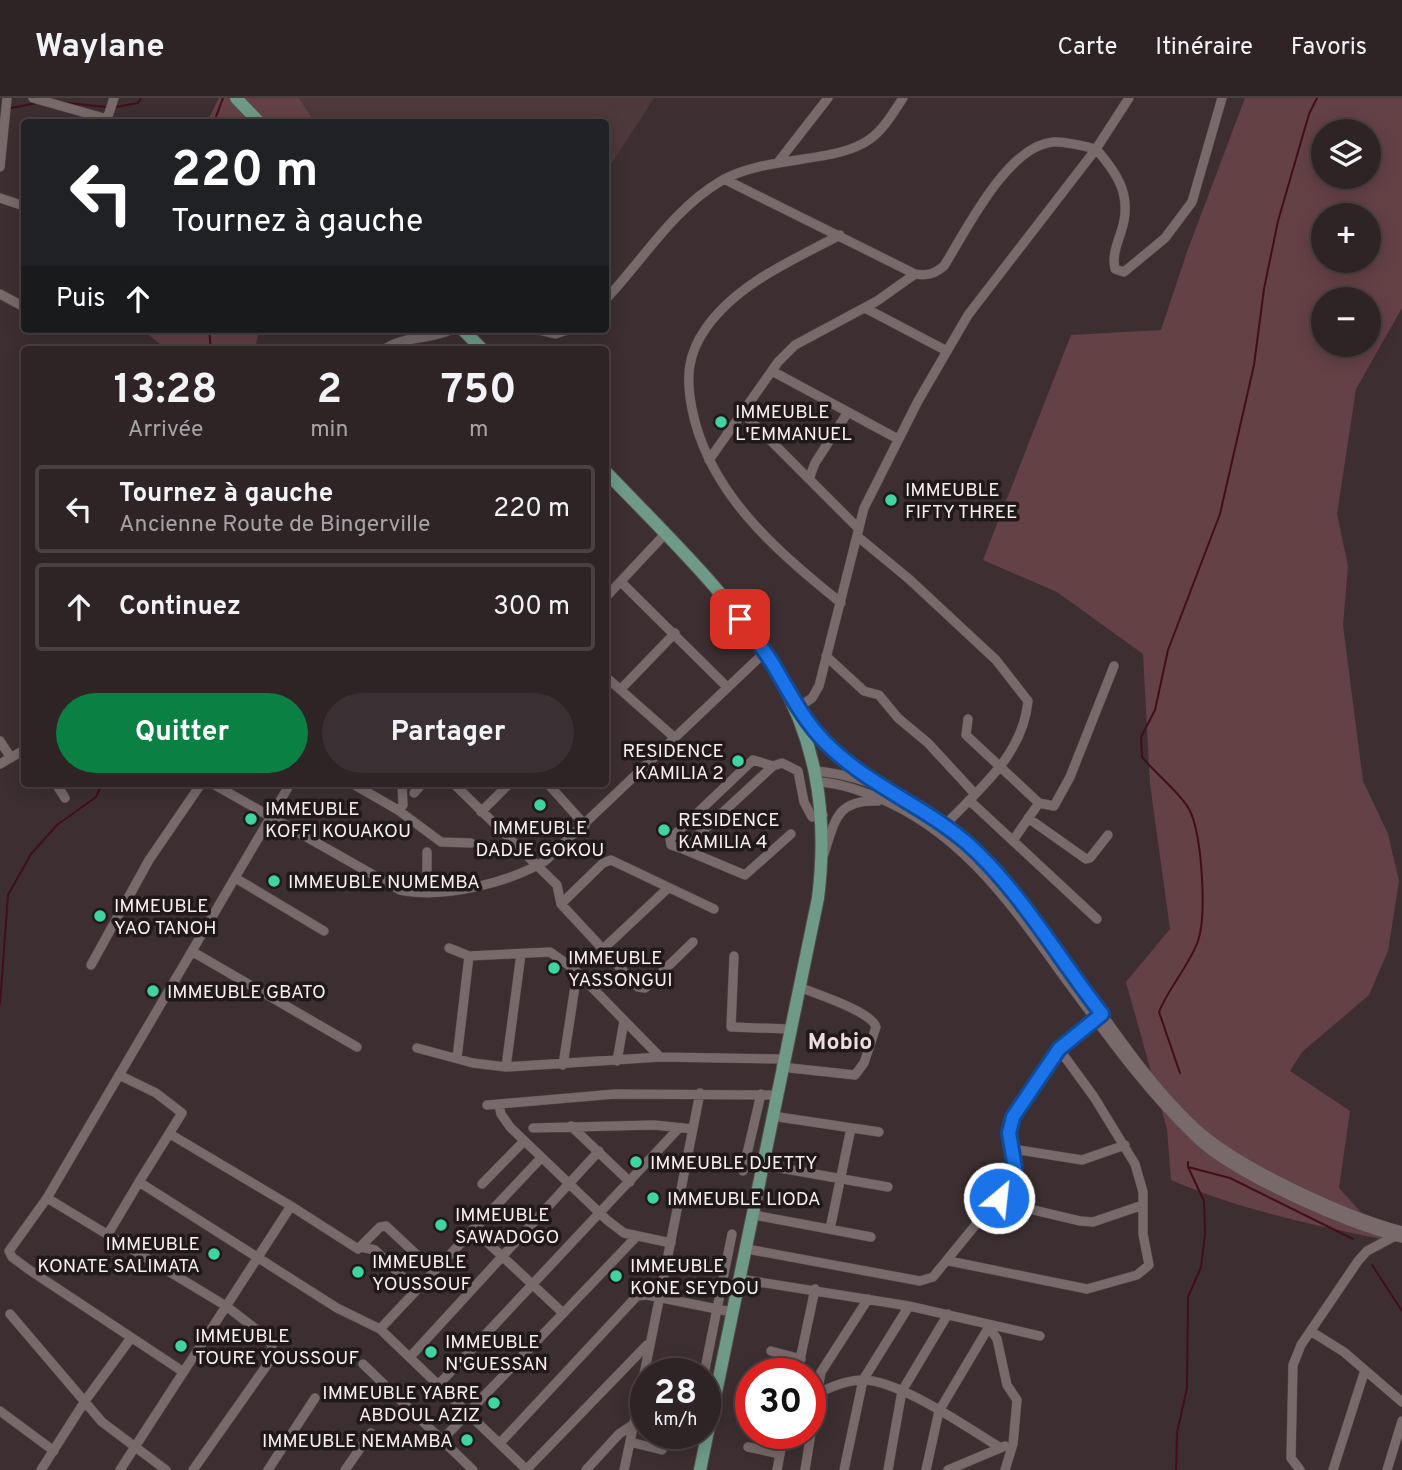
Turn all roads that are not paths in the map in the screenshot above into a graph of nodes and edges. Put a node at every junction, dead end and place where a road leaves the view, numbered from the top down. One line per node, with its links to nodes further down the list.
1 (7, 98): 14 (street)
2 (33, 98): 9 (street)
3 (114, 98): 10 (street)
4 (236, 98): 11 (main road)
5 (828, 98): 13 (street)
6 (904, 98): 13 (street)
7 (1129, 98): 12 (street)
8 (1222, 98): 12 (street)
9 (101, 119)
10 (108, 119)
11 (256, 119)
12 (1096, 149): 19 (street); 26 (street)
13 (779, 161): 15 (street)
14 (0, 167)
15 (724, 178): 18 (street); 21 (street)
16 (0, 198): 17 (street)
17 (21, 205)
18 (841, 235): 19 (street); 31 (street)
19 (915, 274): 23 (street)
20 (0, 293): 22 (street)
21 (609, 296)
22 (21, 305)
23 (864, 308): 26 (street); 27 (street)
24 (443, 333): 25 (street)
25 (390, 346)
26 (945, 351): 30 (street)
27 (772, 370): 28 (street); 29 (street)
28 (741, 412): 31 (street); 33 (street)
29 (848, 412): 30 (street); 33 (street)
30 (898, 439): 34 (street)
31 (709, 460): 38 (street)
32 (609, 475): 35 (main road)
33 (809, 479): 34 (street)
34 (858, 533): 38 (street); 54 (street)
35 (665, 534): 36 (street); 40 (main road)
36 (621, 582): 37 (street); 39 (street)
37 (609, 594)
38 (841, 603): 41 (street)
39 (675, 633): 44 (street); 45 (street)
40 (765, 652): 44 (street); 46 (main road)
41 (826, 656): 46 (street); 68 (street)
42 (1114, 666): 71 (street)
43 (609, 679): 45 (street)
44 (727, 687): 48 (street)
45 (621, 689): 48 (street)
46 (796, 709): 55 (main road); 66 (street)
47 (968, 719): 54 (street)
48 (675, 738): 77 (street)
49 (0, 740): 51 (street)
50 (21, 752): 51 (street)
51 (10, 758): 52 (street)
52 (0, 764)
53 (773, 766): 74 (street); 83 (street); 83 (street)
54 (1001, 768): 68 (street); 71 (street)
55 (817, 776): 66 (street); 70 (street); 74 (main road)
56 (58, 787): 69 (street)
57 (199, 787): 101 (street)
58 (218, 787): 75 (street)
59 (288, 787): 75 (street)
60 (358, 787): 72 (street)
61 (402, 787): 72 (street)
62 (419, 787): 67 (street)
63 (457, 787): 73 (street)
64 (506, 787): 73 (street)
65 (551, 787): 77 (street)
66 (892, 792): 78 (street)
67 (414, 793)
68 (972, 797): 78 (street); 81 (street)
69 (65, 798)
70 (887, 801): 85 (street); 104 (street)
71 (1039, 803): 76 (street)
72 (398, 810): 82 (street)
73 (481, 812): 86 (street)
74 (822, 815): 85 (main road)
75 (272, 818): 87 (street); 89 (street)
76 (1028, 818): 80 (street); 81 (street)
77 (585, 825): 86 (street)
78 (945, 825): 104 (street)
79 (791, 834): 83 (street)
80 (1108, 835)
81 (1014, 839): 92 (street)
82 (471, 843)
83 (683, 849)
84 (428, 852): 89 (street)
85 (823, 856): 103 (main road)
86 (536, 866): 89 (street); 90 (street)
87 (237, 879): 93 (street); 97 (street)
88 (667, 889): 90 (street); 91 (street); 96 (street)
89 (427, 891)
90 (561, 904): 96 (street)
91 (714, 909)
92 (1097, 919)
93 (324, 931)
94 (693, 942): 96 (street)
95 (449, 948): 99 (street)
96 (603, 949)
97 (193, 952): 107 (street); 116 (street)
98 (521, 954): 99 (street); 102 (street); 115 (street)
99 (469, 956): 111 (street)
100 (734, 956): 106 (street)
101 (91, 965)
102 (578, 973): 105 (street); 114 (street)
103 (799, 987): 106 (main road); 113 (street)
104 (1099, 1017): 109 (street); 153 (street)
105 (624, 1021): 110 (street); 112 (street)
106 (789, 1029): 113 (main road)
107 (357, 1047)
108 (418, 1048): 111 (street)
109 (1059, 1049): 131 (street); 132 (street)
110 (660, 1057): 112 (street); 113 (street)
111 (457, 1058): 115 (street)
112 (617, 1061): 114 (street)
113 (782, 1063): 119 (main road)
114 (564, 1065): 115 (street)
115 (506, 1067)
116 (119, 1074): 129 (street); 143 (street)
117 (700, 1093): 118 (street); 121 (street); 127 (street)
118 (761, 1094): 119 (street); 136 (street)
119 (776, 1095): 122 (main road)
120 (487, 1105): 121 (street)
121 (499, 1105): 130 (street)
122 (772, 1116): 126 (street); 135 (main road)
123 (571, 1126): 124 (street); 125 (street); 133 (street)
124 (533, 1128)
125 (679, 1128): 127 (street); 139 (street)
126 (851, 1128): 128 (street); 137 (street)
127 (693, 1129): 156 (street)
128 (879, 1132)
129 (170, 1134): 138 (street); 146 (street)
130 (524, 1141): 134 (street); 140 (street)
131 (1125, 1145): 132 (street); 145 (street)
132 (1013, 1149): 144 (street)
133 (599, 1151): 139 (street); 141 (street)
134 (541, 1158): 141 (street); 149 (street)
135 (763, 1165): 137 (street); 148 (main road)
136 (743, 1171)
137 (841, 1179): 142 (street); 150 (street)
138 (139, 1182): 151 (street); 159 (street)
139 (630, 1182): 147 (street)
140 (482, 1184)
141 (571, 1184): 147 (street); 160 (street)
142 (888, 1187)
143 (47, 1198): 151 (street); 180 (street)
144 (996, 1201): 145 (street); 161 (street)
145 (1143, 1205): 161 (street)
146 (291, 1206): 157 (street); 159 (street)
147 (600, 1212): 154 (street); 164 (street)
148 (754, 1215): 150 (street); 158 (main road)
149 (473, 1229): 160 (street); 162 (street)
150 (830, 1229): 155 (street)
151 (108, 1234): 169 (street)
152 (732, 1234): 171 (street)
153 (1400, 1235): 178 (street)
154 (637, 1236): 156 (street); 173 (street)
155 (871, 1237)
156 (671, 1243): 167 (street)
157 (360, 1247): 162 (street); 166 (street)
158 (747, 1249): 161 (street); 163 (main road)
159 (258, 1256): 169 (street); 177 (street)
160 (503, 1256): 164 (street); 183 (street)
161 (949, 1261)
162 (434, 1271): 166 (street)
163 (740, 1279): 165 (street); 172 (main road)
164 (532, 1285): 173 (street); 194 (street)
165 (815, 1289): 168 (street); 188 (street)
166 (416, 1290): 177 (street)
167 (660, 1298): 171 (street); 181 (street); 207 (street)
168 (868, 1298): 170 (street); 189 (street)
169 (226, 1306): 192 (street); 224 (street)
170 (909, 1306): 175 (street); 193 (street)
171 (717, 1309): 172 (street); 185 (street)
172 (732, 1312): 186 (main road)
173 (563, 1313): 202 (street)
174 (10, 1314): 198 (street)
175 (948, 1314): 176 (street); 196 (street)
176 (989, 1326): 179 (street); 201 (street); 209 (street)
177 (380, 1329): 183 (street)
178 (1312, 1332): 191 (street); 239 (street)
179 (1040, 1336)
180 (131, 1338): 192 (street); 198 (street)
181 (648, 1344): 184 (street); 228 (street)
182 (771, 1351): 187 (street)
183 (410, 1356): 194 (street)
184 (647, 1358)
185 (707, 1358)
186 (721, 1358)
187 (797, 1358)
188 (801, 1358)
189 (826, 1361)
190 (363, 1364): 206 (street)
191 (1365, 1370): 199 (street); 240 (street)
192 (182, 1371): 210 (street)
193 (863, 1380): 195 (street); 196 (street); 234 (street)
194 (440, 1383): 202 (street)
195 (826, 1391)
196 (902, 1391): 201 (street); 235 (street)
197 (315, 1398): 225 (street)
198 (85, 1401): 210 (street); 218 (street)
199 (1402, 1402)
200 (0, 1411): 218 (street)
201 (939, 1411): 211 (street); 236 (street)
202 (470, 1412): 206 (street); 207 (street)
203 (1402, 1421): 241 (street)
204 (630, 1427): 229 (street)
205 (371, 1433): 226 (street)
206 (441, 1441): 227 (street)
207 (501, 1442): 228 (street)
208 (630, 1442): 230 (street)
209 (1013, 1444): 211 (street); 238 (street)
210 (134, 1447): 222 (street); 223 (street)
211 (1001, 1448): 220 (street)
212 (658, 1449): 217 (street)
213 (704, 1449): 231 (main road)
214 (757, 1449): 219 (street)
215 (781, 1449): 219 (street)
216 (808, 1449): 233 (street)
217 (662, 1450)
218 (54, 1451): 221 (street)
219 (780, 1454): 232 (street)
220 (959, 1468): 237 (street)
221 (41, 1470)
222 (120, 1470)
223 (166, 1470)
224 (193, 1470)
225 (268, 1470)
226 (345, 1470)
227 (473, 1470)
228 (527, 1470)
229 (586, 1470)
230 (624, 1470)
231 (701, 1470)
232 (777, 1470)
233 (806, 1470)
234 (845, 1470)
235 (888, 1470)
236 (926, 1470)
237 (948, 1470)
238 (1005, 1470)
239 (1300, 1470)
240 (1333, 1470)
241 (1387, 1470)

